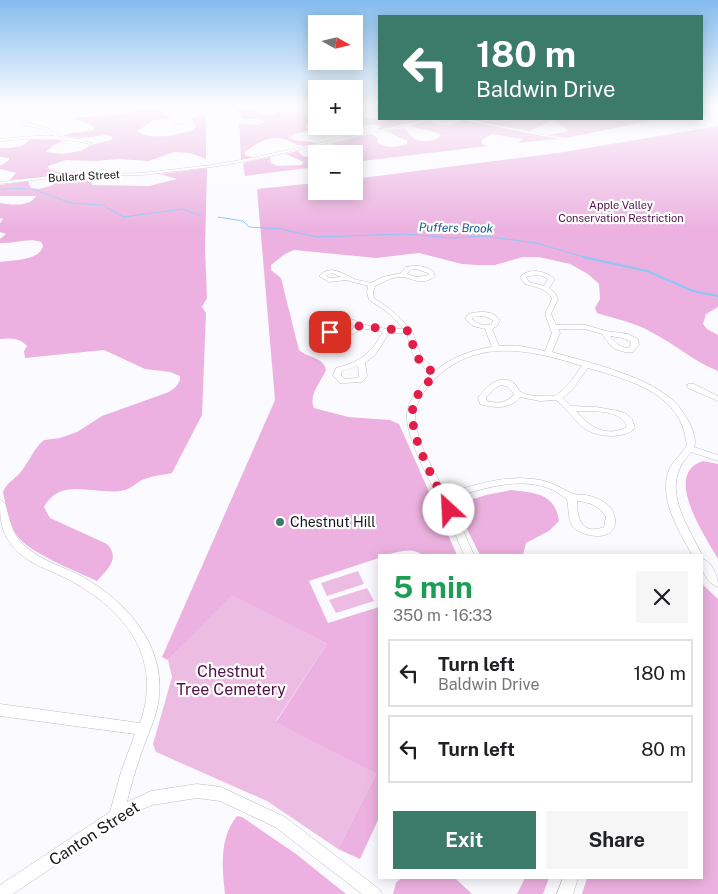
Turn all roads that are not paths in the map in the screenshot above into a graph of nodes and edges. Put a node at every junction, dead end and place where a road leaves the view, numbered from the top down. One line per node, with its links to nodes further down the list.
1 (308, 147): 2 (street, Bullard Street)
2 (0, 183)
3 (403, 275): 5 (street)
4 (347, 278): 5 (street)
5 (372, 285): 11 (street)
6 (545, 288): 8 (street)
7 (358, 326): 10 (street)
8 (555, 327): 12 (street); 14 (street)
9 (488, 328): 13 (street)
10 (387, 330): 11 (street); 15 (street)
11 (410, 331): 17 (street)
12 (605, 334)
13 (496, 349): 14 (street); 17 (street)
14 (548, 352): 16 (street)
15 (362, 364)
16 (586, 365): 20 (street); 23 (street)
17 (435, 374): 26 (street)
18 (691, 386): 21 (street)
19 (518, 394): 20 (street)
20 (558, 398): 22 (street)
21 (718, 399)
22 (570, 408): 22 (street)
23 (690, 449): 24 (street); 29 (street)
24 (718, 458)
25 (571, 497): 25 (street); 26 (street)
26 (443, 498): 28 (street)
27 (0, 503): 33 (street)
28 (469, 554)
29 (697, 554)
30 (703, 564): 31 (street)
31 (718, 583)
32 (0, 710): 33 (street)
33 (143, 729): 34 (street)
34 (116, 816): 36 (street, Canton Street); 37 (street, Canton Street)
35 (571, 879): 38 (street)
36 (0, 894)
37 (374, 894)
38 (565, 894)

